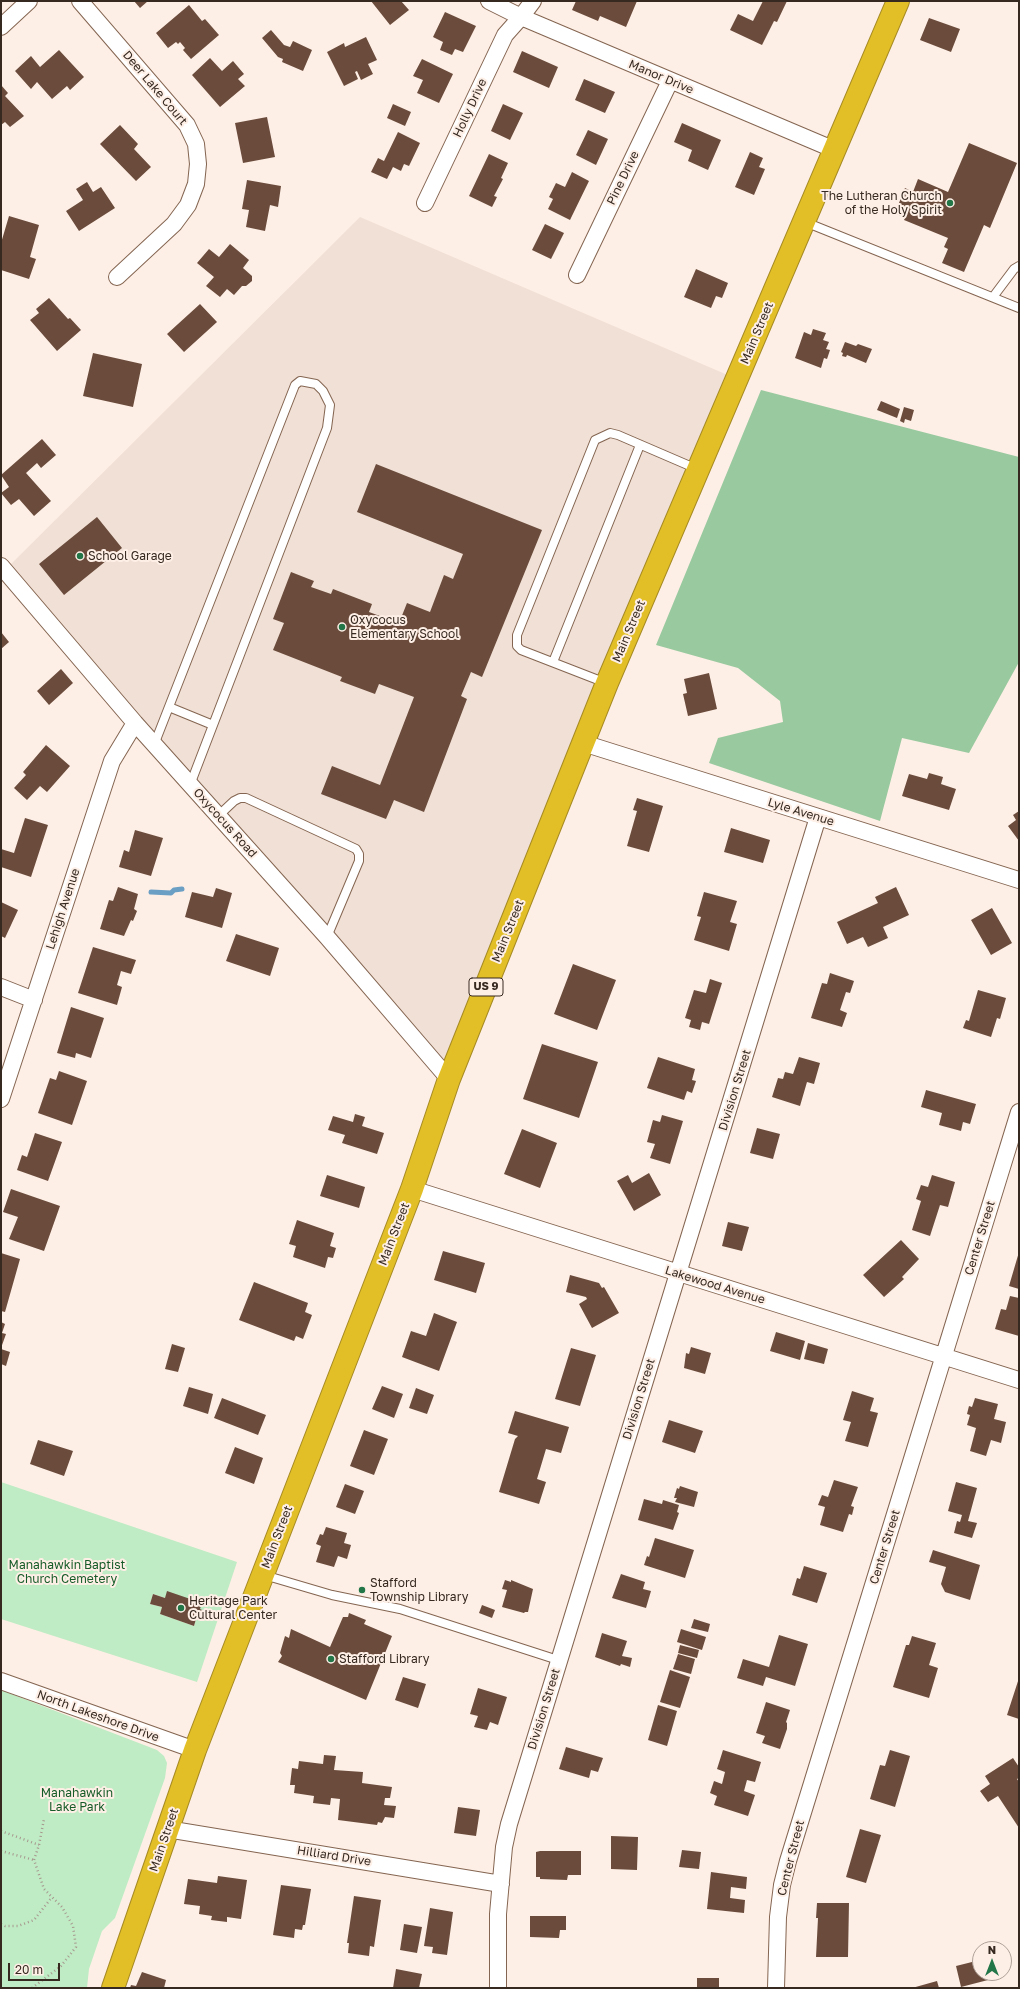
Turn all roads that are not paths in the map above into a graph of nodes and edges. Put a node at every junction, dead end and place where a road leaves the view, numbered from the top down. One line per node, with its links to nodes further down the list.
1 (29, 1): 7 (street)
2 (80, 1): 14 (street, Deer Lake Court)
3 (489, 1): 6 (street, Manor Drive)
4 (533, 1): 6 (street, Holly Drive)
5 (898, 1): 9 (highway, Main Street / US 9)
6 (521, 17): 8 (street, Manor Drive); 10 (street, Holly Drive)
7 (1, 27)
8 (670, 81): 9 (street, Manor Drive); 13 (street, Pine Drive)
9 (835, 150): 11 (highway, Main Street / US 9)
10 (425, 203)
11 (805, 222): 15 (lane); 18 (highway, Main Street / US 9)
12 (1019, 266): 15 (lane)
13 (577, 275)
14 (117, 277)
15 (993, 297): 16 (lane)
16 (1019, 308)
17 (640, 445): 18 (lane); 20 (lane); 20 (lane)
18 (698, 469): 21 (highway, Main Street / US 9)
19 (1, 566): 23 (street, Oxycocus Road)
20 (553, 662): 21 (lane)
21 (607, 683): 25 (highway, Main Street / US 9)
22 (169, 707): 24 (lane); 24 (lane); 26 (lane)
23 (135, 723): 26 (street, Oxycocus Road); 33 (street, Lehigh Avenue)
24 (213, 725): 27 (lane)
25 (583, 743): 29 (street, Lyle Avenue); 34 (highway, Main Street / US 9)
26 (154, 745): 27 (street, Oxycocus Road)
27 (190, 785): 28 (street, Oxycocus Road)
28 (218, 816): 31 (street, Oxycocus Road); 31 (lane)
29 (818, 817): 30 (street, Lyle Avenue); 38 (street, Division Street)
30 (1019, 880)
31 (327, 937): 34 (street, Oxycocus Road)
32 (1, 987): 33 (street)
33 (34, 1000): 35 (street, Lehigh Avenue)
34 (449, 1080): 37 (highway, Main Street / US 9)
35 (1, 1100)
36 (1019, 1112): 39 (street, Center Street)
37 (412, 1189): 38 (street, Lakewood Avenue); 41 (highway, Main Street / US 9)
38 (678, 1273): 39 (street, Lakewood Avenue); 42 (street, Division Street)
39 (944, 1356): 40 (street, Lakewood Avenue); 49 (street, Center Street)
40 (1019, 1380)
41 (263, 1574): 42 (lane); 44 (highway, Main Street / US 9)
42 (558, 1660): 46 (street, Division Street)
43 (1, 1681): 44 (street, North Lakeshore Drive)
44 (195, 1750): 45 (highway, Main Street / US 9)
45 (167, 1830): 46 (street, Hilliard Drive); 47 (highway, Main Street / US 9)
46 (501, 1884): 48 (street, Division Street)
47 (113, 1988)
48 (498, 1988)
49 (776, 1988)

